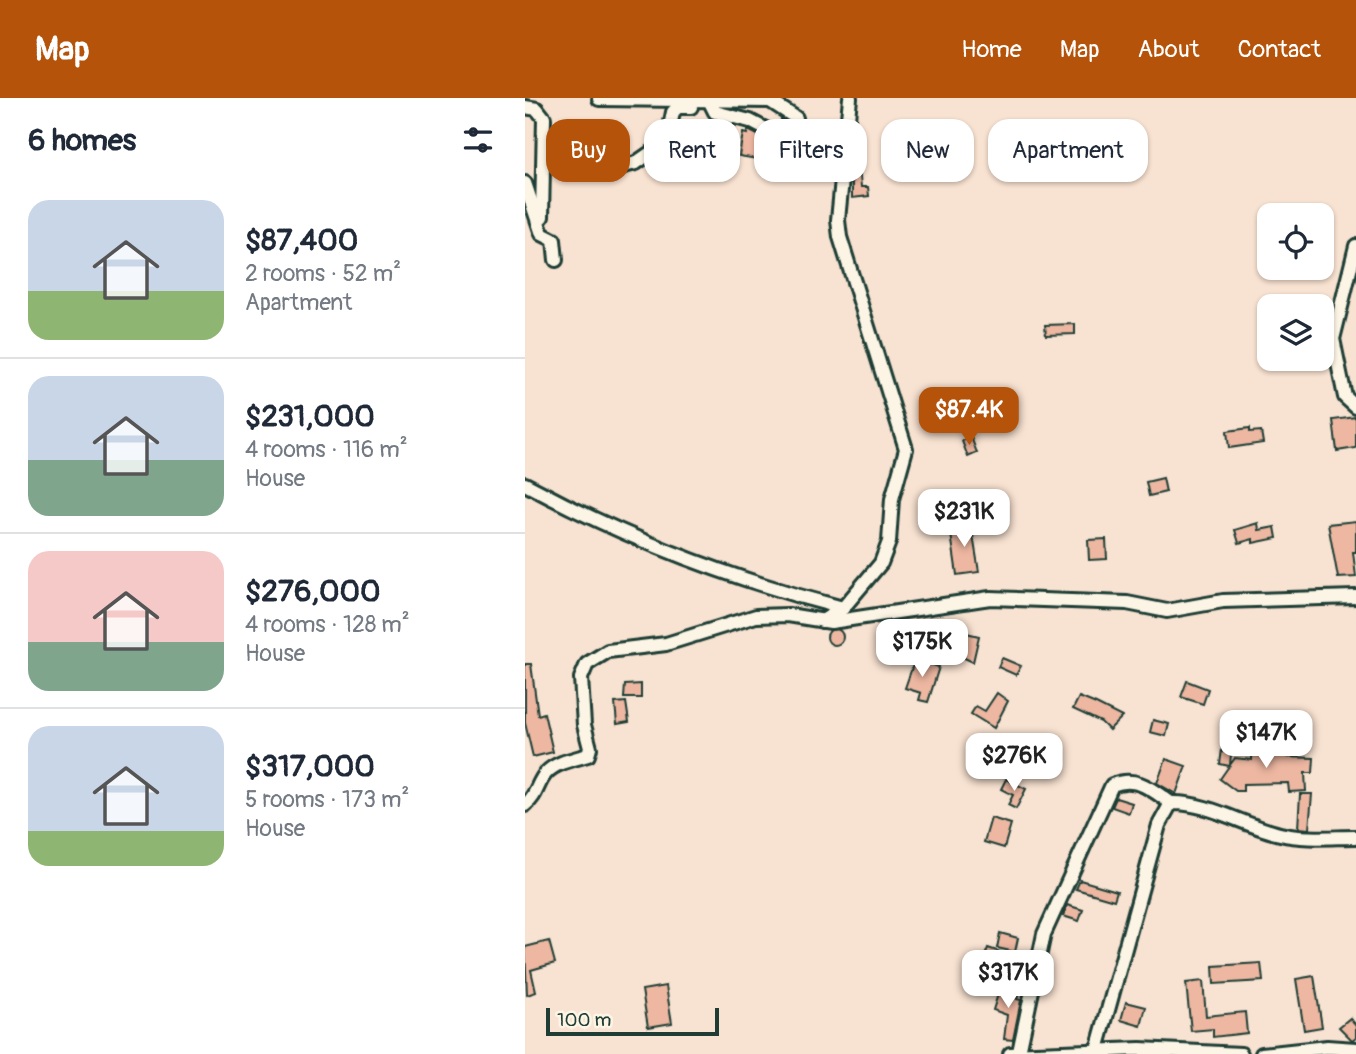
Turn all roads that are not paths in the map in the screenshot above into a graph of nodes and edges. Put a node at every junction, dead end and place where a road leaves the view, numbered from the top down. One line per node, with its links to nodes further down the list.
1 (850, 98): 15 (street)
2 (599, 99): 3 (street)
3 (708, 101): 5 (street); 6 (street); 7 (street)
4 (525, 107): 9 (street)
5 (796, 118)
6 (754, 123)
7 (630, 164)
8 (525, 183): 11 (street)
9 (542, 217)
10 (1356, 246): 12 (street)
11 (556, 260)
12 (1356, 407)
13 (525, 484): 15 (street)
14 (1356, 597): 16 (street)
15 (843, 608): 16 (street)
16 (822, 622): 18 (street)
17 (1171, 803): 19 (street); 21 (street); 22 (street)
18 (525, 806)
19 (1356, 836)
20 (1356, 1049): 26 (street)
21 (1097, 1050): 23 (street); 24 (street)
22 (1015, 1053): 23 (street)
23 (1046, 1053)
24 (1227, 1053): 25 (street)
25 (1241, 1054)
26 (1262, 1054)

